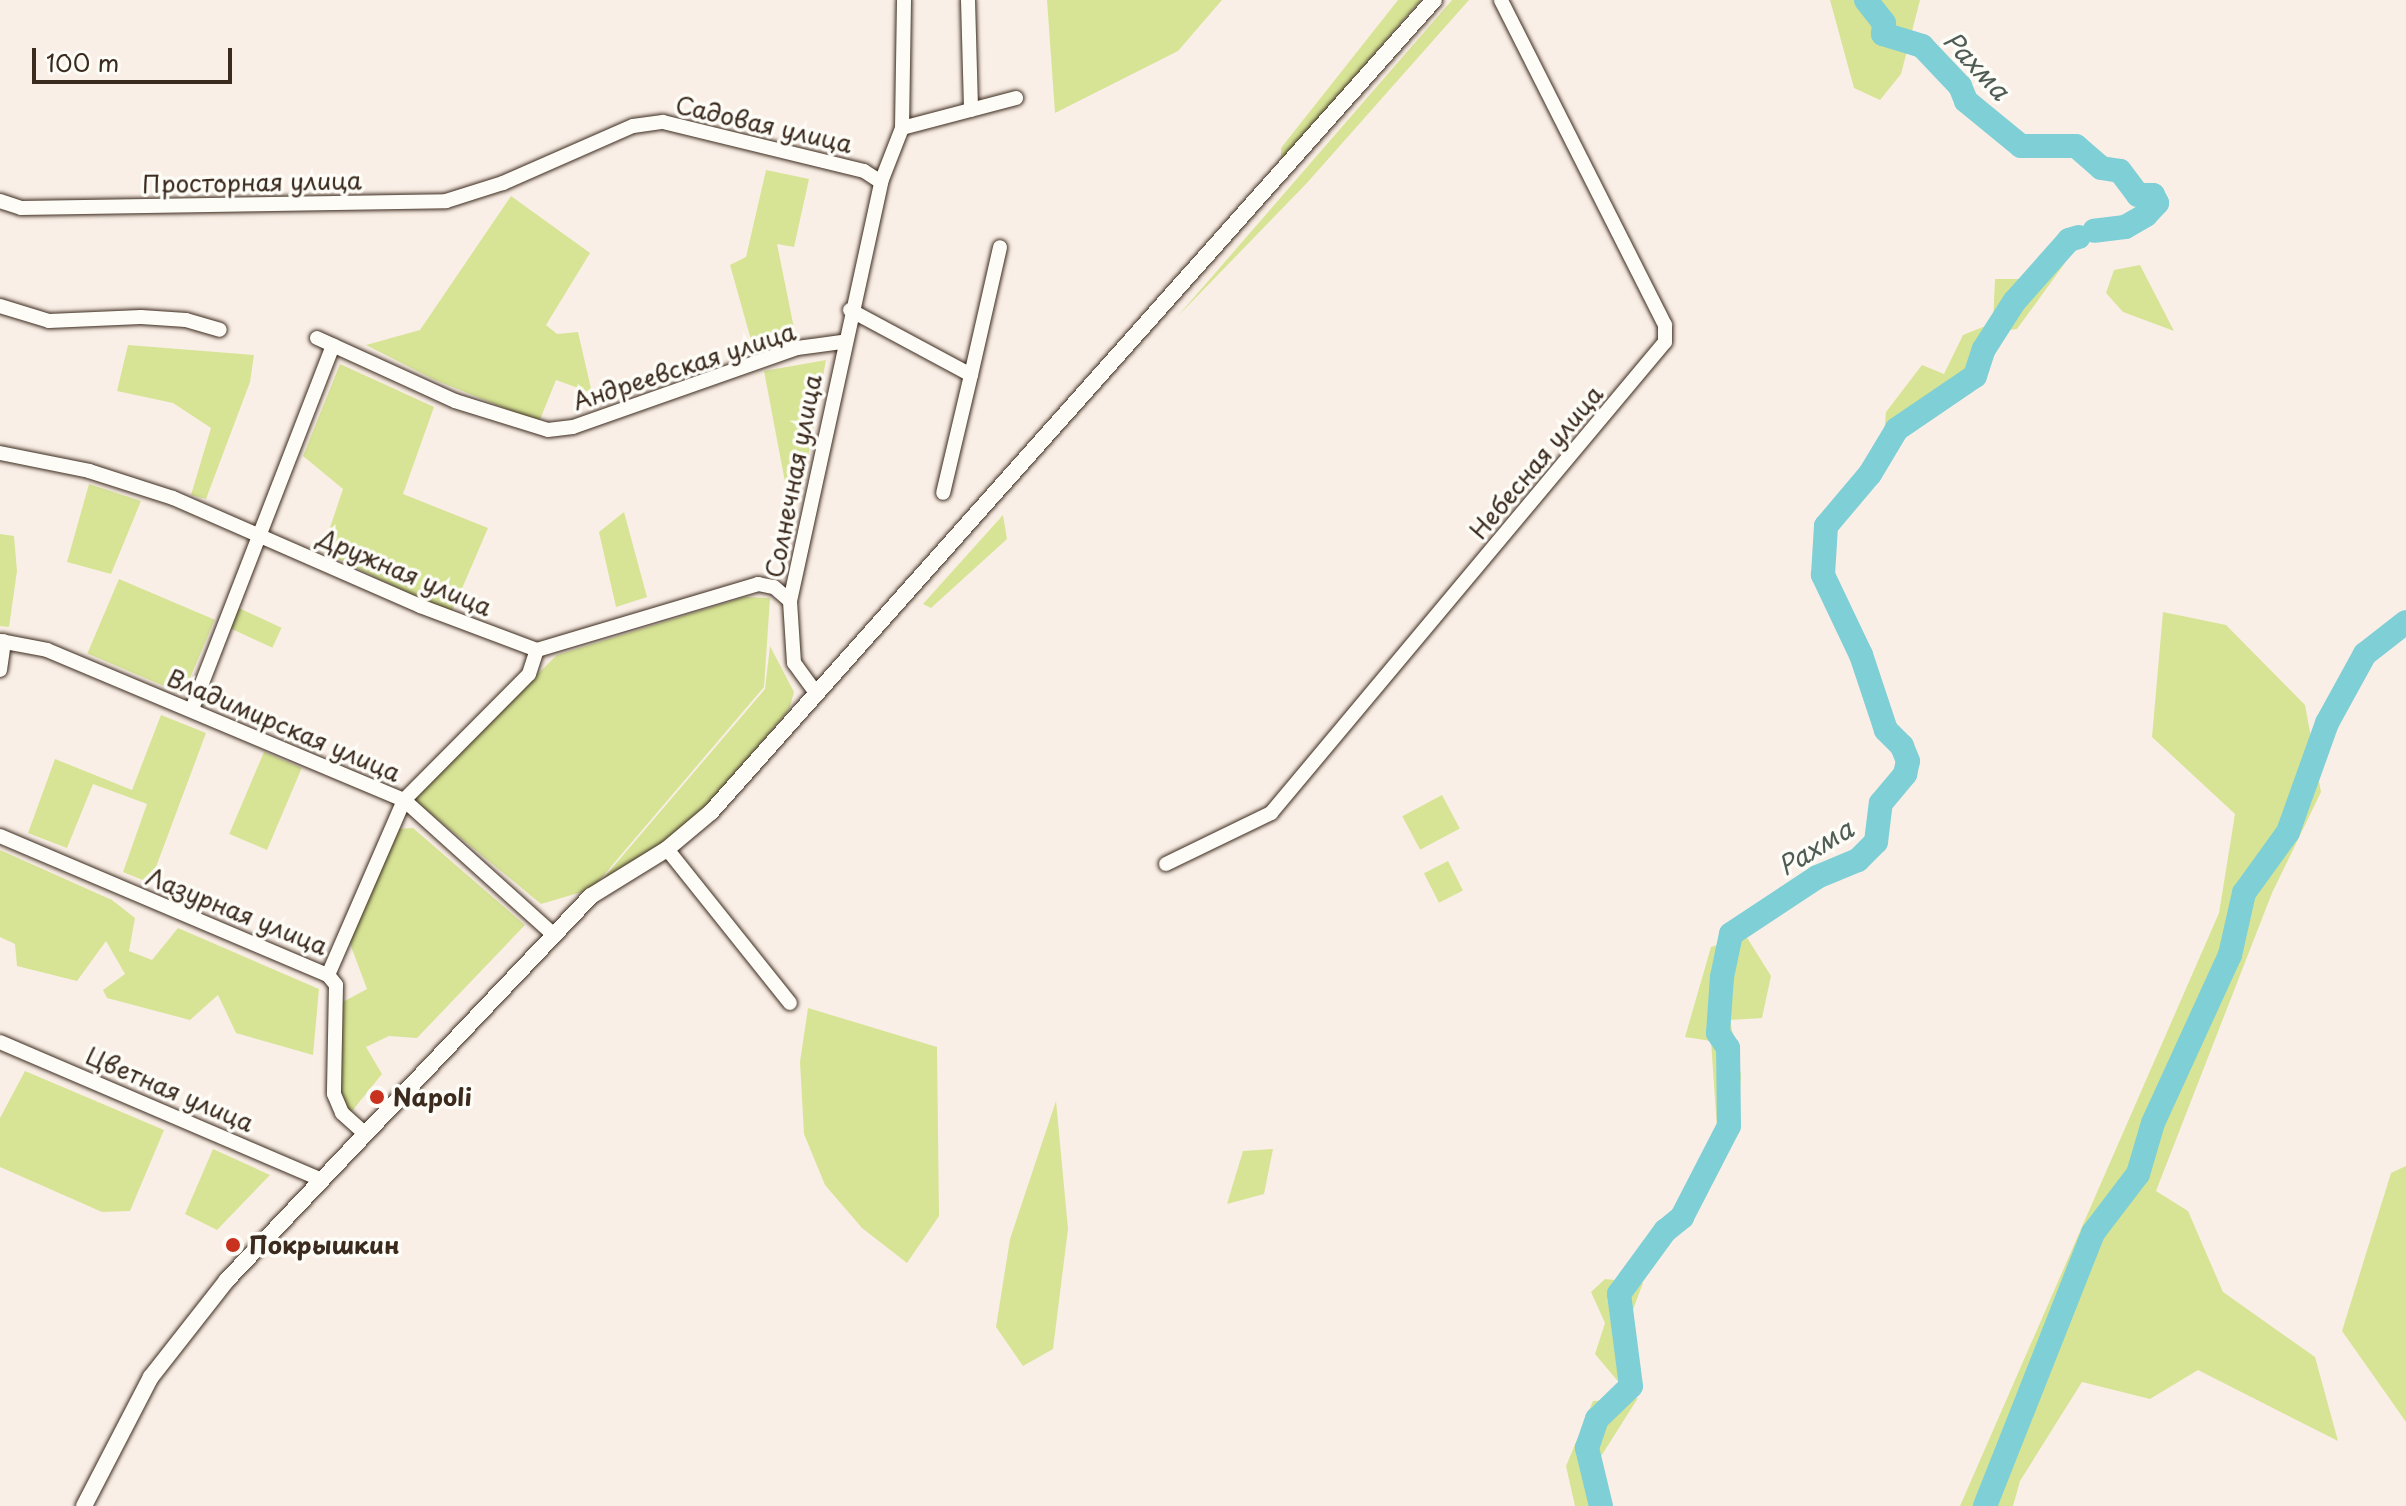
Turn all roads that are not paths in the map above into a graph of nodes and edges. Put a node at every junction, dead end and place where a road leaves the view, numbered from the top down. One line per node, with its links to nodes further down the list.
1 (904, 0): 7 (street, Солнечная улица)
2 (968, 0): 6 (street)
3 (1434, 0): 26 (street)
4 (1501, 0): 31 (street, Небесная улица)
5 (1016, 98): 6 (street)
6 (971, 110): 7 (street)
7 (902, 128): 8 (street, Солнечная улица)
8 (881, 182): 9 (street, Садовая улица); 13 (street, Солнечная улица)
9 (503, 183): 10 (street, Просторная улица)
10 (0, 201)
11 (1000, 247): 18 (street)
12 (0, 306): 14 (street)
13 (850, 310): 16 (street, Солнечная улица); 18 (street)
14 (220, 330)
15 (317, 338): 17 (street, Андреевская улица)
16 (842, 342): 17 (street, Андреевская улица); 22 (street, Солнечная улица)
17 (333, 345): 21 (street)
18 (971, 375): 20 (street)
19 (0, 453): 21 (street, Дружная улица)
20 (943, 493)
21 (260, 533): 24 (street, Дружная улица); 27 (street)
22 (790, 601): 24 (street); 26 (street, Солнечная улица)
23 (2, 641): 25 (street); 27 (street, Владимирская улица)
24 (537, 650): 28 (street, Владимирская улица)
25 (0, 670)
26 (816, 693): 30 (street)
27 (192, 709): 28 (street, Владимирская улица)
28 (404, 800): 32 (street); 33 (street, Лазурная улица)
29 (0, 836): 33 (street, Лазурная улица)
30 (667, 849): 32 (street); 34 (street)
31 (1166, 864)
32 (553, 934): 36 (street)
33 (328, 975): 36 (street)
34 (790, 1003)
35 (0, 1042): 37 (street, Цветная улица)
36 (364, 1133): 37 (street)
37 (322, 1180): 38 (street)
38 (84, 1506)

